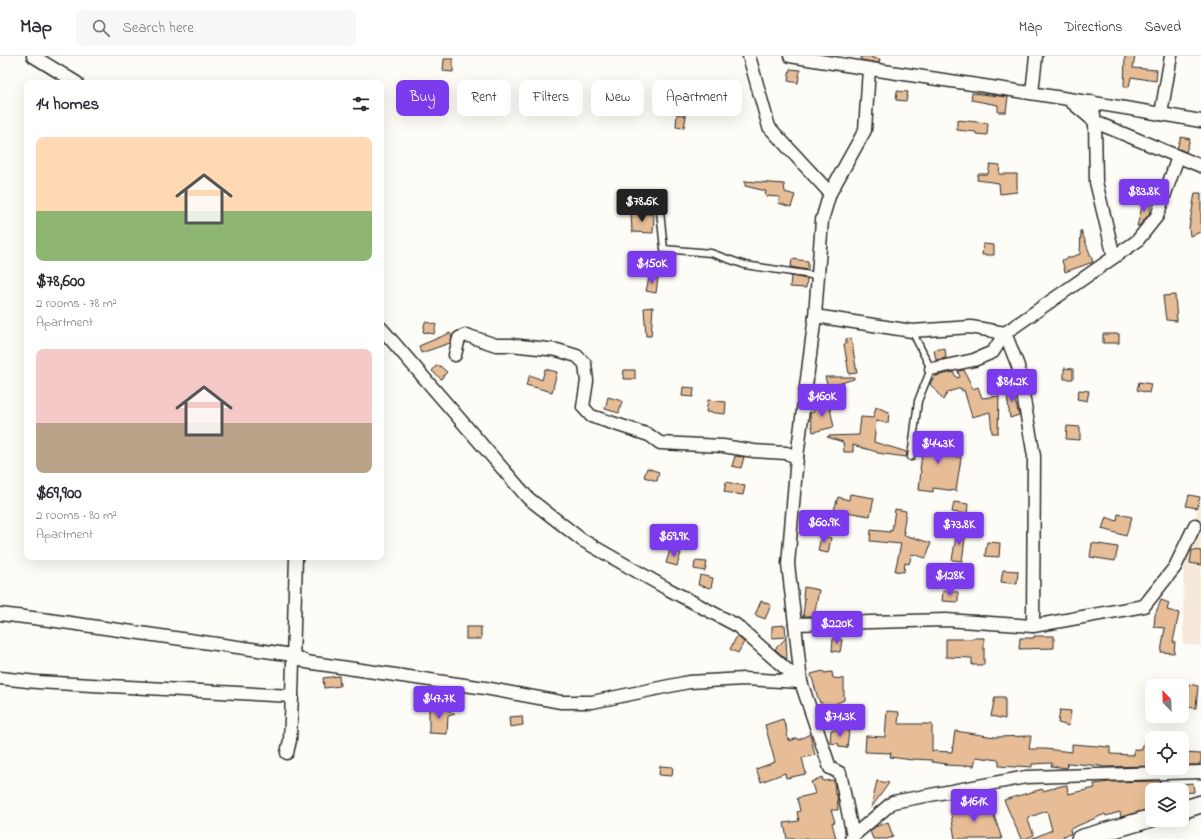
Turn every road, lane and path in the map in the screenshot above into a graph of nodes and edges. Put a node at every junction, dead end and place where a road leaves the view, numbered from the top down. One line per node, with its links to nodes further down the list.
1 (33, 56): 8 (street)
2 (749, 56): 17 (street)
3 (790, 56): 6 (street)
4 (1036, 56): 9 (street)
5 (1171, 56): 12 (street)
6 (840, 60): 7 (street)
7 (869, 69): 9 (street); 17 (street)
8 (72, 80)
9 (1032, 93): 10 (street)
10 (1067, 98): 11 (street); 14 (street)
11 (1092, 102): 12 (street); 14 (street)
12 (1161, 114): 13 (street)
13 (1201, 121)
14 (1095, 122): 15 (street); 19 (street)
15 (1178, 157): 16 (street); 19 (street)
16 (1201, 166)
17 (830, 193): 20 (street)
18 (660, 211): 20 (lane)
19 (1114, 257): 24 (street)
20 (818, 276): 21 (street)
21 (815, 316): 23 (street); 27 (street)
22 (384, 331): 36 (street)
23 (912, 331): 24 (street); 26 (lane)
24 (1005, 333): 26 (street); 33 (street)
25 (455, 355): 27 (street)
26 (931, 369): 28 (lane)
27 (796, 457): 32 (street)
28 (912, 457)
29 (1195, 525): 33 (street)
30 (296, 560): 34 (street)
31 (0, 614): 34 (street)
32 (796, 624): 33 (street); 36 (street)
33 (1033, 626)
34 (293, 655): 36 (street); 37 (street)
35 (0, 678): 37 (street)
36 (800, 682): 43 (street)
37 (292, 696): 38 (street)
38 (287, 753)
39 (1201, 772): 43 (street)
40 (1201, 804): 41 (main road)
41 (1189, 808)
42 (1145, 820): 44 (main road)
43 (852, 838)
44 (1080, 839)

